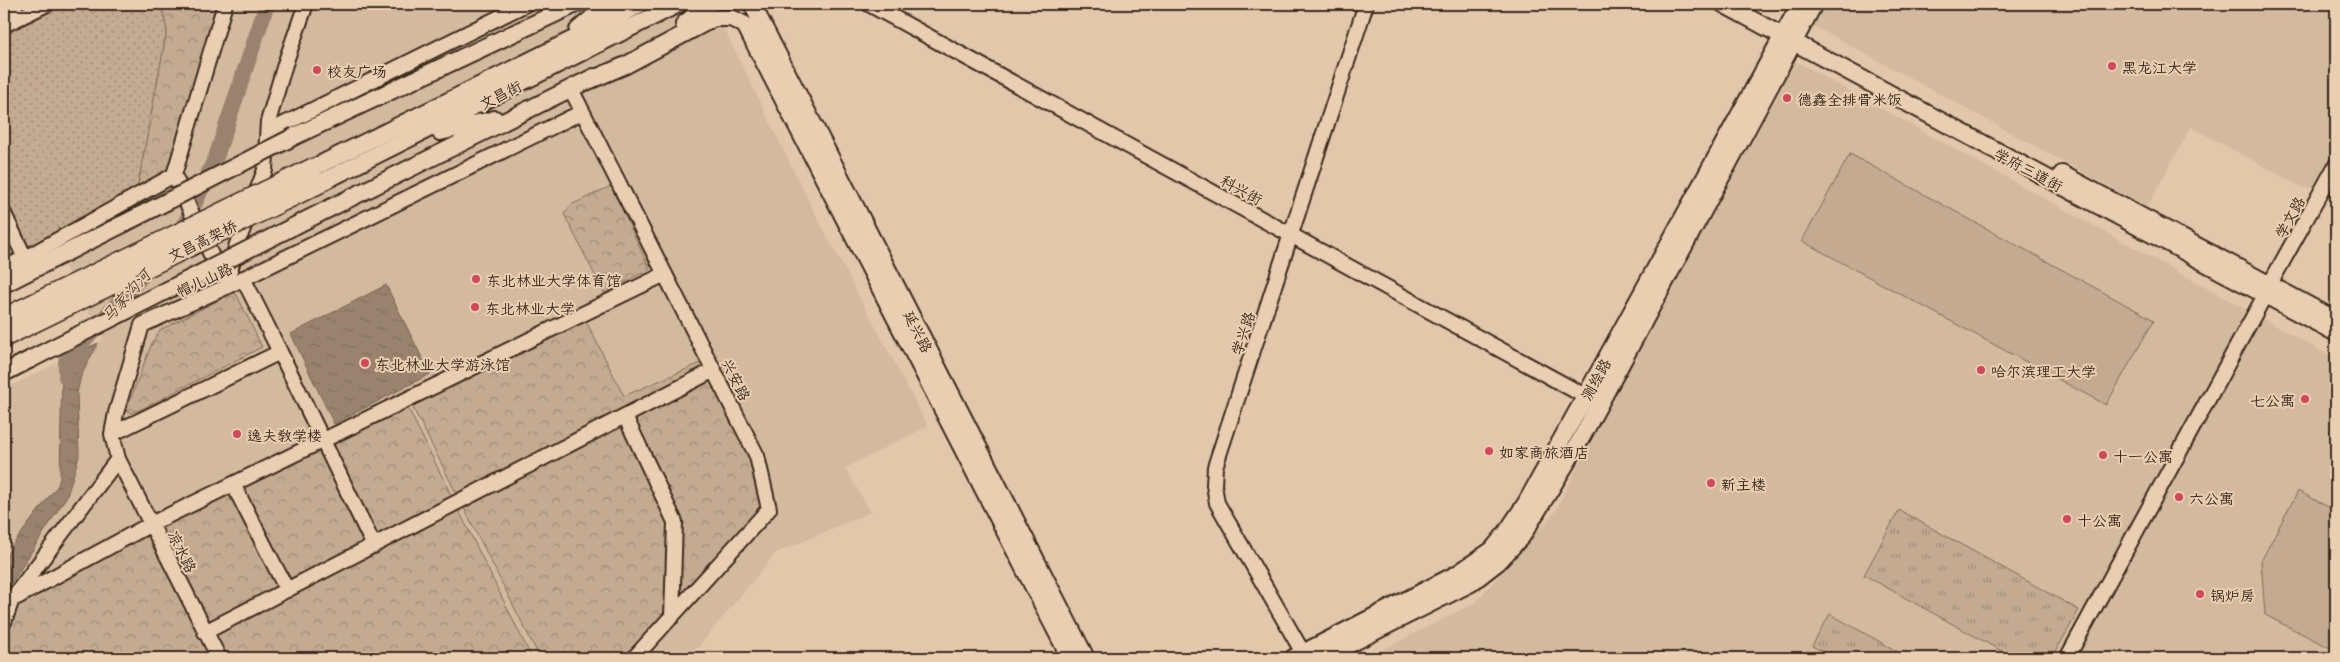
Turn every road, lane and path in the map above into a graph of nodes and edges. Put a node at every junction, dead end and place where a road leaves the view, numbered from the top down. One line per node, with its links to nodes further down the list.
1 (12, 4): 18 (street)
2 (47, 4): 18 (street)
3 (225, 4): 29 (street)
4 (306, 4): 26 (street)
5 (526, 4): 26 (street)
6 (576, 4): 37 (main road, bridge)
7 (608, 4): 21 (main road)
8 (640, 4): 21 (main road, 文昌街)
9 (678, 4): 27 (main road, 文昌街)
10 (709, 4): 22 (main road)
11 (752, 4): 65 (main road, 延兴路)
12 (869, 4): 32 (street, 科兴街)
13 (1366, 4): 32 (street, 学兴路)
14 (1723, 4): 20 (main road, 学府三道街)
15 (1744, 4): 20 (main road, 学府三道街)
16 (1800, 4): 20 (main road, 测绘路)
17 (1814, 4): 20 (main road, 测绘路)
18 (19, 17): 19 (street)
19 (4, 25)
20 (1790, 34): 39 (main road, 学府三道街); 48 (main road, 测绘路)
21 (566, 42): 30 (main road, 文昌街)
22 (586, 82): 23 (main road); 64 (main road, 延兴路)
23 (571, 89): 24 (street, 兴安路); 25 (main road)
24 (582, 112): 35 (street, 兴安路); 36 (street, 帽儿山路)
25 (518, 114): 27 (main road); 47 (main road, bridge)
26 (268, 132): 38 (street)
27 (391, 149): 30 (main road, 文昌街)
28 (2336, 165): 39 (street, 学文路)
29 (174, 175): 33 (street); 38 (street, bridge)
30 (316, 175): 40 (highway, 文昌高架桥, bridge); 43 (highway, 文昌高架桥, bridge)
31 (4, 214): 33 (street)
32 (1290, 234): 48 (street, 科兴街); 61 (street, 学兴路)
33 (25, 258): 34 (street)
34 (4, 268)
35 (665, 274): 46 (street, 兴安路); 51 (street)
36 (243, 278): 38 (street, 帽儿山路); 45 (street)
37 (4, 284)
38 (226, 287): 50 (street, 帽儿山路)
39 (2267, 290): 41 (main road, 学府三道街); 42 (main road, 学府三道街); 67 (street, 学文路)
40 (4, 318)
41 (2336, 320)
42 (2336, 334)
43 (4, 336): 44 (main road)
44 (4, 349)
45 (280, 352): 50 (street); 51 (street)
46 (714, 370): 49 (street); 58 (street, 兴安路)
47 (4, 373)
48 (1592, 400): 61 (main road, 测绘路); 66 (main road, 测绘路)
49 (625, 416): 55 (street); 58 (street)
50 (112, 434): 52 (street, 帽儿山路)
51 (323, 440): 53 (street); 55 (street)
52 (118, 459): 54 (street, 凉水路); 57 (street)
53 (233, 484): 54 (street); 56 (street)
54 (151, 524): 57 (street); 60 (street, 凉水路)
55 (374, 546): 56 (street)
56 (287, 590): 60 (street)
57 (12, 599): 59 (street)
58 (672, 617): 63 (street, 兴安路)
59 (4, 622)
60 (205, 632): 62 (street, 凉水路)
61 (1300, 657)
62 (219, 658)
63 (634, 658)
64 (1070, 658)
65 (1086, 658)
66 (1322, 658)
67 (2067, 658)

